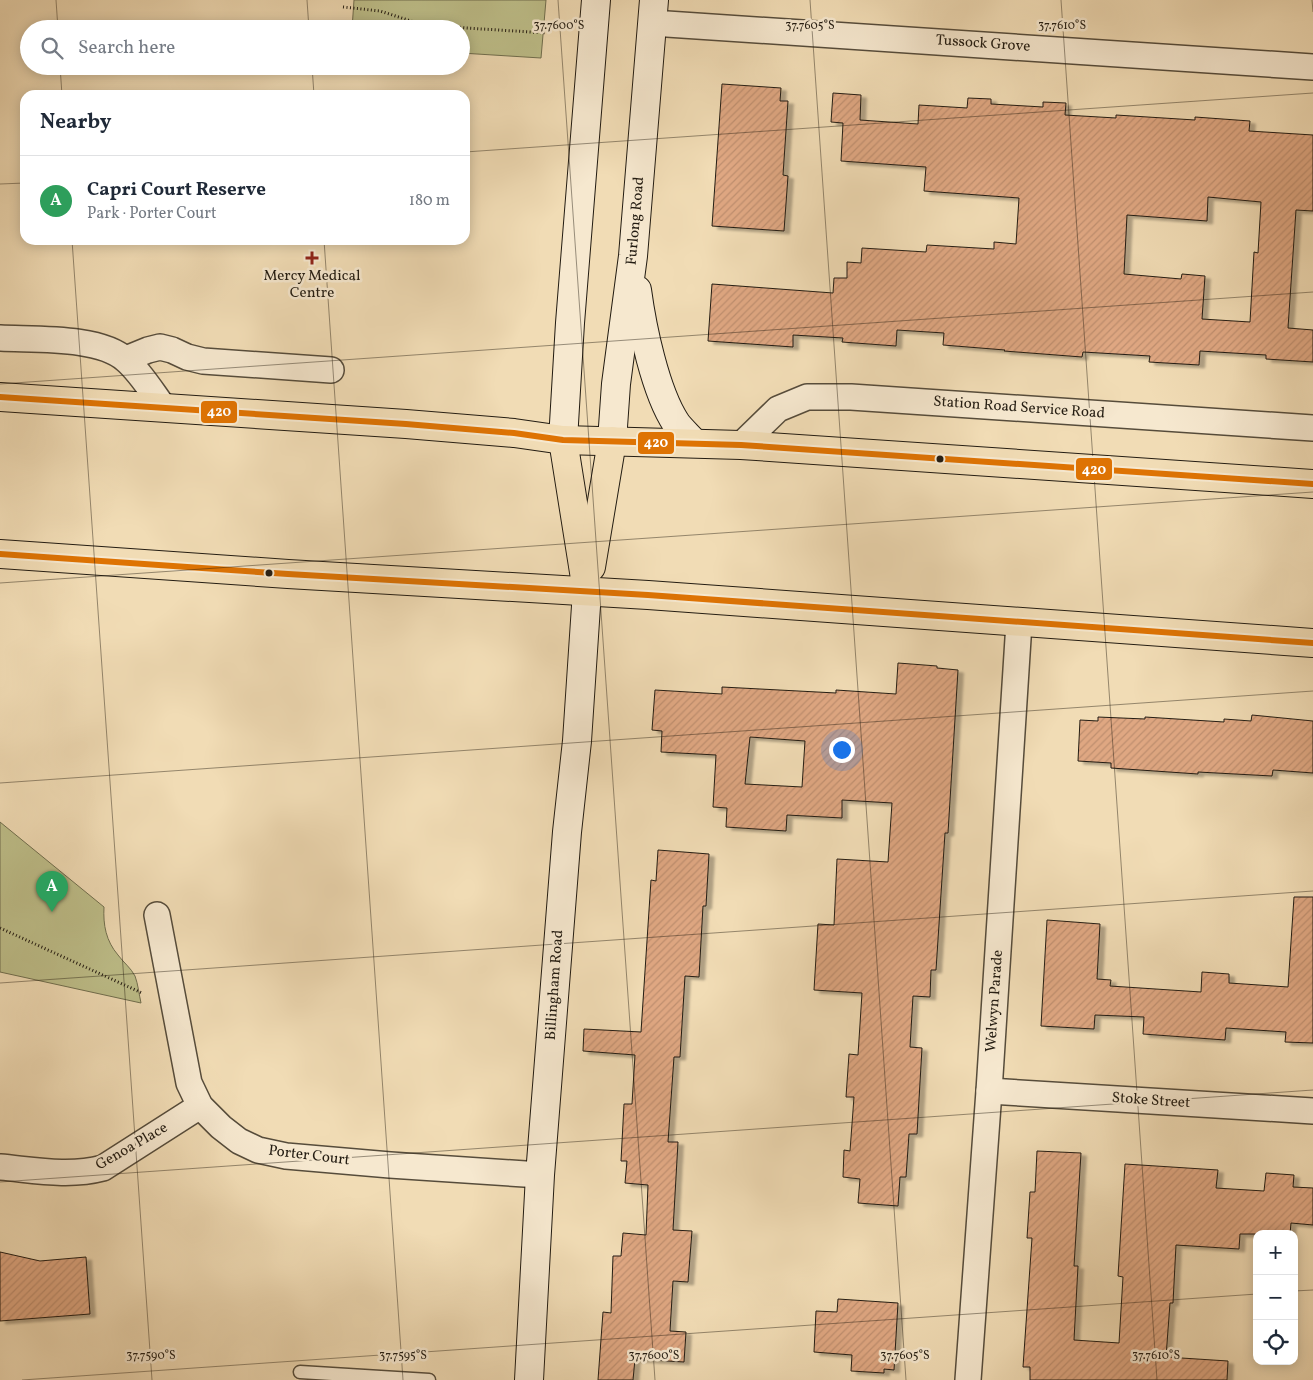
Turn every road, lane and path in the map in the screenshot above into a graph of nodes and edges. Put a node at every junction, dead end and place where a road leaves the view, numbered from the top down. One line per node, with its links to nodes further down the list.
1 (596, 0): 15 (main road)
2 (343, 7): 4 (path)
3 (653, 11): 7 (street, Tussock Grove); 8 (main road, Furlong Road)
4 (408, 20)
5 (470, 28): 6 (path)
6 (547, 33)
7 (1313, 67)
8 (633, 256): 16 (main road, Furlong Road); 17 (main road)
9 (0, 338): 10 (street)
10 (126, 359): 11 (street); 13 (street)
11 (331, 370)
12 (0, 397): 13 (main road)
13 (164, 408): 15 (main road)
14 (1313, 428): 18 (street, Station Road Service Road)
15 (563, 440): 16 (main road); 21 (main road)
16 (612, 441): 17 (main road); 21 (main road)
17 (694, 443): 18 (main road)
18 (741, 445): 19 (main road)
19 (1313, 484)
20 (0, 554): 21 (main road)
21 (587, 591): 22 (main road); 31 (main road, Billingham Road)
22 (1019, 623): 23 (main road); 27 (street, Welwyn Parade)
23 (1313, 643)
24 (157, 915): 28 (street, Porter Court)
25 (0, 928): 26 (path)
26 (142, 992)
27 (989, 1090): 29 (street, Stoke Street); 35 (street, Welwyn Parade)
28 (200, 1106): 30 (street, Genoa Place); 31 (street, Porter Court)
29 (1313, 1111)
30 (0, 1167)
31 (540, 1175): 34 (main road, Billingham Road)
32 (300, 1372): 33 (lane)
33 (429, 1380)
34 (529, 1380)
35 (968, 1380)

